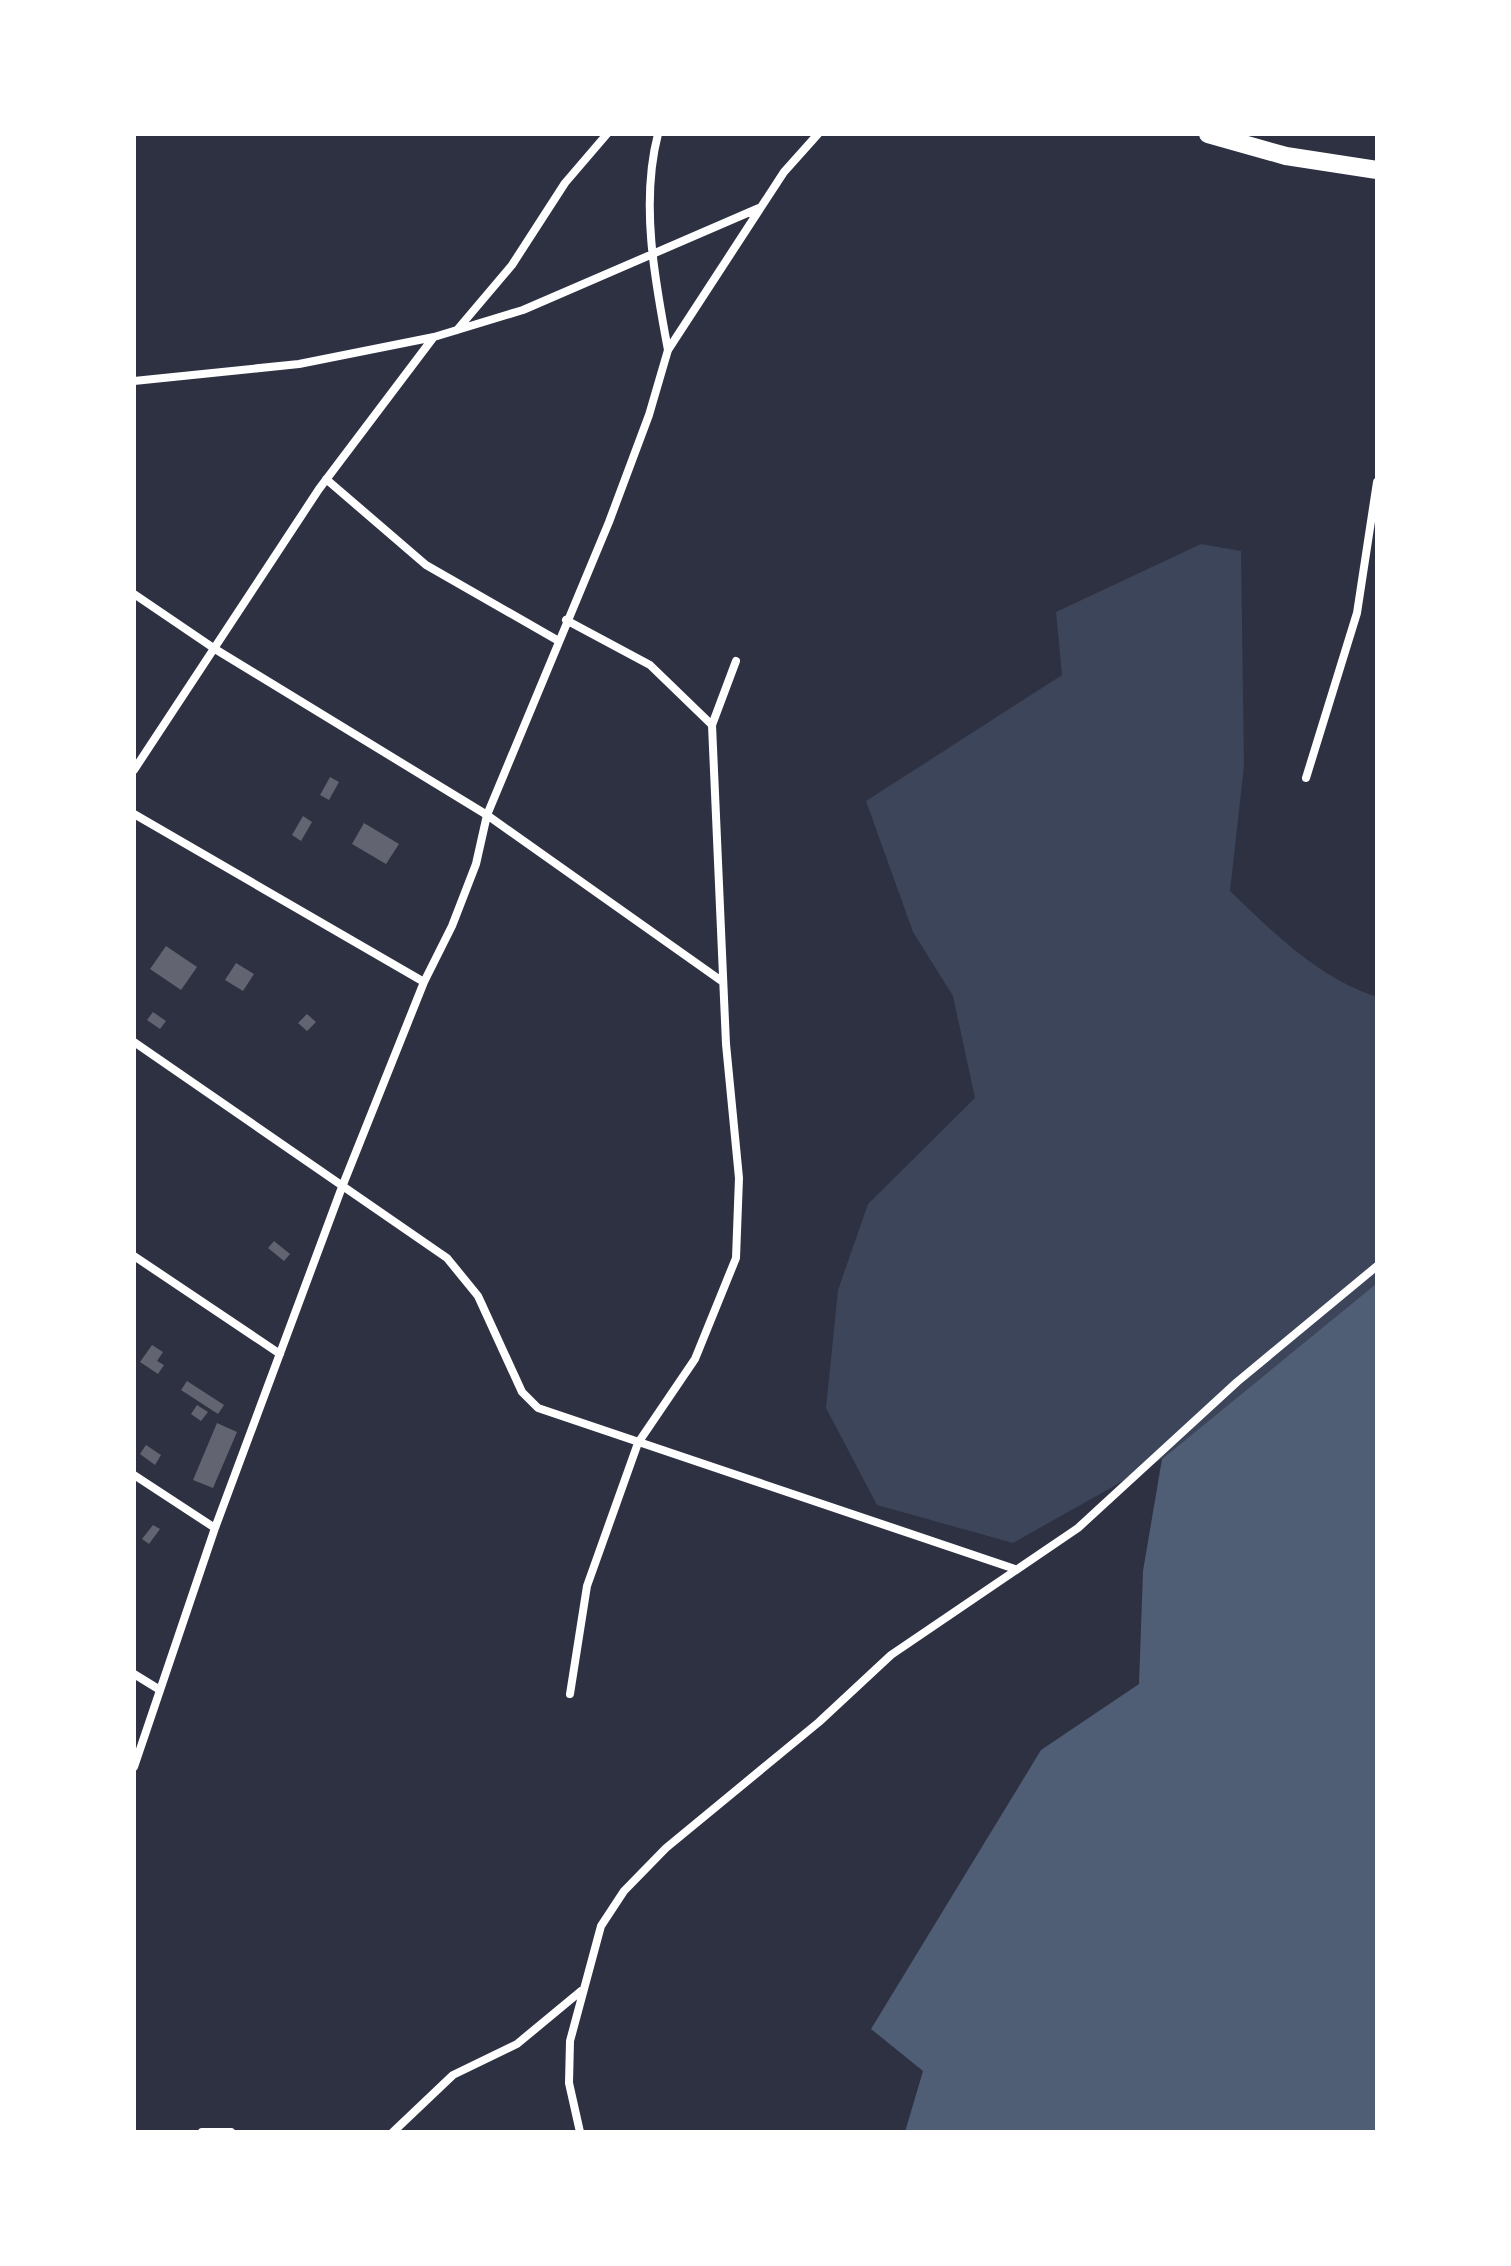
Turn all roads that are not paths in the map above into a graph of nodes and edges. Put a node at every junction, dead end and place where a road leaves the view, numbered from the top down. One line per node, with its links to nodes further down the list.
1 (607, 134): 8 (street)
2 (658, 134): 7 (street)
3 (818, 134): 6 (street)
4 (1208, 134): 5 (main road)
5 (1377, 170)
6 (760, 208): 7 (street); 10 (street)
7 (653, 252): 8 (street); 10 (street)
8 (456, 330): 9 (street)
9 (434, 337): 11 (street); 12 (street)
10 (668, 350): 15 (street)
11 (134, 381)
12 (326, 479): 16 (street); 17 (street)
13 (1377, 482): 21 (street)
14 (134, 594): 17 (street)
15 (566, 620): 16 (street); 19 (street)
16 (557, 640): 23 (street)
17 (215, 649): 20 (street); 23 (street)
18 (736, 661): 19 (street)
19 (712, 725): 25 (street)
20 (134, 770)
21 (1306, 778)
22 (134, 814): 24 (street)
23 (487, 815): 24 (street); 25 (street)
24 (424, 982): 27 (street)
25 (723, 982): 31 (street)
26 (134, 1042): 27 (street)
27 (342, 1187): 30 (street); 31 (street)
28 (134, 1256): 30 (street)
29 (1377, 1266): 34 (street)
30 (280, 1354): 33 (street)
31 (638, 1443): 34 (street); 37 (street)
32 (134, 1475): 33 (street)
33 (215, 1528): 36 (street)
34 (1015, 1569): 39 (street)
35 (134, 1674): 36 (street)
36 (160, 1690): 38 (street)
37 (570, 1694)
38 (134, 1767)
39 (581, 1990): 42 (street); 43 (street)
40 (202, 2132): 41 (street)
41 (231, 2132)
42 (393, 2132)
43 (580, 2132)

